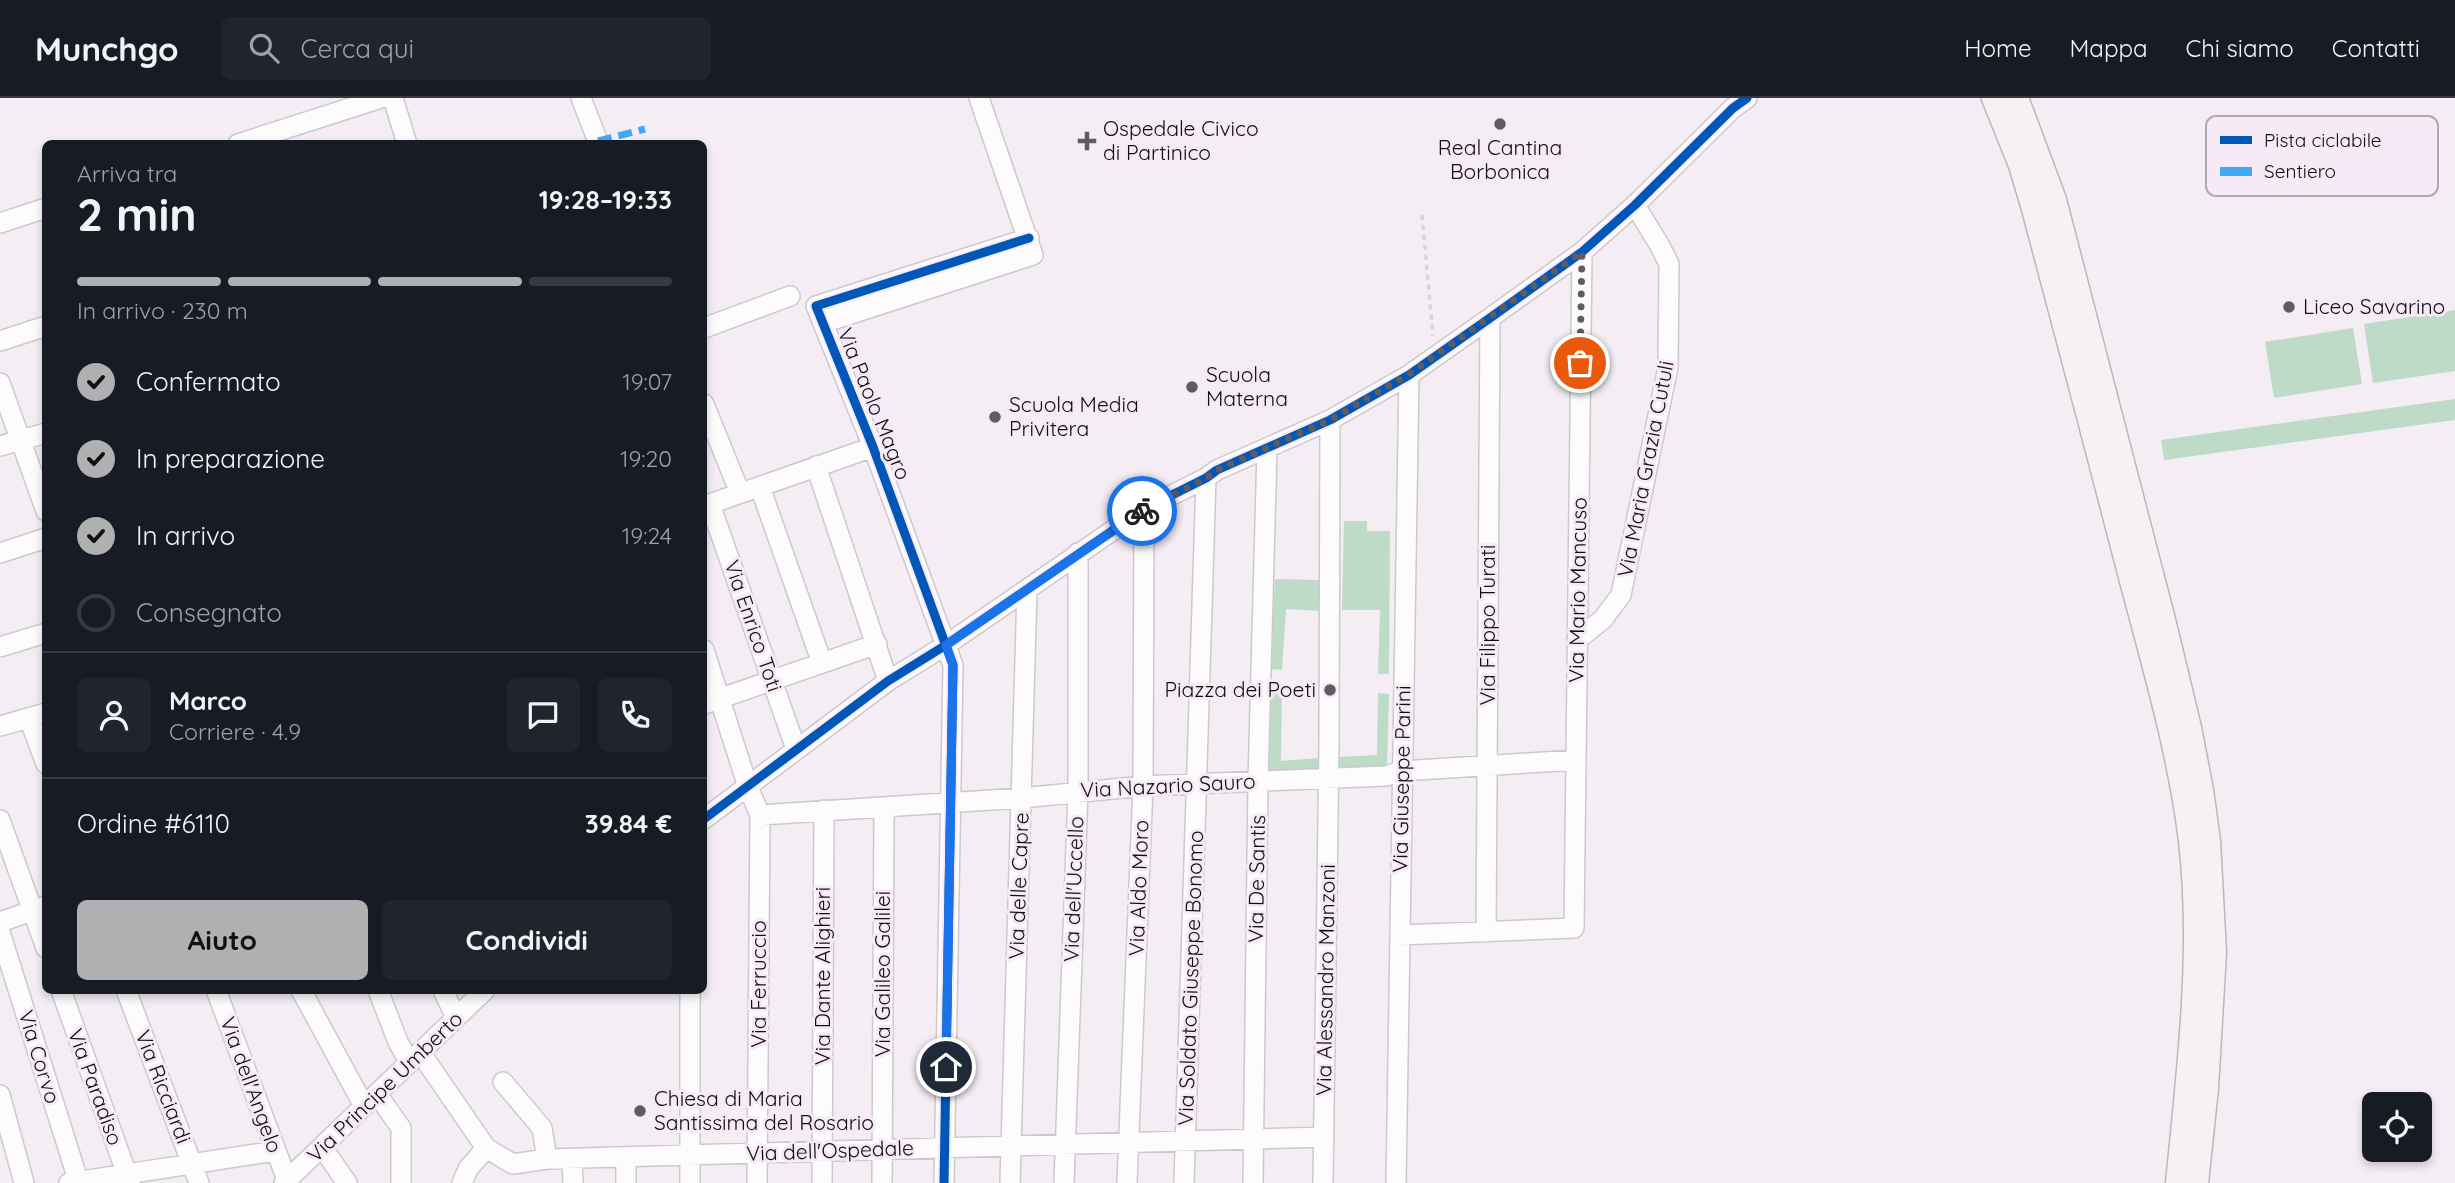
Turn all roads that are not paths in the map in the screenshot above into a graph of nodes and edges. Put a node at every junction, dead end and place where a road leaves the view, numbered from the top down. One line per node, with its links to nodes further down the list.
1 (381, 98): 8 (street)
2 (393, 98): 9 (street)
3 (581, 98): 10 (street)
4 (979, 98): 27 (street, Via Paolo Magro)
5 (1747, 98): 11 (street)
6 (1994, 98): 131 (main road)
7 (2016, 98): 132 (main road)
8 (250, 140)
9 (406, 140)
10 (595, 140)
11 (1635, 205): 14 (street); 42 (street, Via Maria Grazia Cutuli)
12 (42, 209): 13 (street)
13 (0, 223)
14 (1582, 252): 16 (street); 42 (street, Via Mario Mancuso)
15 (790, 296): 18 (street)
16 (1490, 318): 20 (street); 56 (street, Via Filippo Turati)
17 (42, 327): 19 (street)
18 (707, 327)
19 (0, 341)
20 (1409, 374): 23 (street); 57 (street, Via Giuseppe Parini)
21 (0, 383): 25 (street)
22 (707, 418): 32 (street)
23 (1330, 420): 28 (street); 58 (street)
24 (42, 434): 25 (street)
25 (20, 440): 26 (street); 33 (street)
26 (0, 446)
27 (873, 447): 29 (street); 44 (street, Via Paolo Magro)
28 (1267, 449): 30 (street); 59 (street, Via De Santis)
29 (816, 466): 31 (street); 43 (street)
30 (1206, 478): 36 (street); 60 (street, Via Soldato Giuseppe Bonomo)
31 (760, 487): 32 (street); 46 (street)
32 (740, 493): 34 (street)
33 (42, 500)
34 (707, 505)
35 (707, 508): 48 (street, Via Enrico Toti)
36 (1144, 509): 39 (street); 61 (street, Via Aldo Moro)
37 (42, 539): 38 (street)
38 (0, 553)
39 (1078, 553): 40 (street); 63 (street, Via dell'Uccello)
40 (1027, 590): 44 (street); 64 (street, Via delle Capre)
41 (42, 634): 45 (street)
42 (1577, 640): 55 (street, Via Mario Mancuso)
43 (877, 644): 46 (street); 49 (street)
44 (946, 645): 49 (street); 65 (street, Via Paolo Magro)
45 (0, 647)
46 (822, 663): 48 (street)
47 (707, 669): 50 (street, Via Ferruccio)
48 (772, 680): 50 (street); 54 (street, Via Enrico Toti)
49 (888, 681): 54 (street)
50 (712, 701): 62 (street, Via Ferruccio)
51 (37, 715): 52 (street); 53 (street)
52 (0, 726)
53 (42, 742)
54 (796, 749): 62 (street)
55 (1576, 760): 56 (street, Via Nazario Sauro); 75 (street, Via Mario Mancuso)
56 (1487, 766): 57 (street, Via Nazario Sauro); 75 (street, Via Filippo Turati)
57 (1401, 771): 58 (street, Via Nazario Sauro); 76 (street, Via Giuseppe Parini)
58 (1328, 777): 59 (street, Via Nazario Sauro); 90 (street, Via Alessandro Manzoni)
59 (1258, 781): 60 (street, Via Nazario Sauro); 91 (street, Via De Santis)
60 (1197, 783): 61 (street, Via Nazario Sauro); 92 (street, Via Soldato Giuseppe Bonomo)
61 (1143, 786): 63 (street, Via Nazario Sauro); 93 (street, Via Aldo Moro)
62 (748, 787): 68 (street, Via Ferruccio); 69 (street)
63 (1078, 791): 64 (street, Via Nazario Sauro); 94 (street, Via dell'Uccello)
64 (1022, 798): 65 (street, Via Nazario Sauro); 95 (street, Via delle Capre)
65 (951, 803): 66 (street, Via Nazario Sauro); 97 (street, Via Paolo Magro)
66 (884, 807): 67 (street, Via Nazario Sauro); 99 (street, Via Galileo Galilei)
67 (824, 810): 68 (street, Via Nazario Sauro); 101 (street, Via Dante Alighieri)
68 (760, 815): 102 (street, Via Ferruccio)
69 (707, 817)
70 (0, 820): 71 (street)
71 (39, 907): 72 (street); 73 (street)
72 (0, 922)
73 (42, 925)
74 (0, 932): 110 (street, Via Corvo)
75 (1486, 932): 76 (street)
76 (1400, 935): 130 (street, Via Giuseppe Parini)
77 (62, 994): 109 (street, Via Paradiso)
78 (128, 994): 107 (street, Via Ricciardi)
79 (217, 994): 100 (street, Via dell'Angelo)
80 (304, 994): 89 (street)
81 (380, 994): 86 (street)
82 (481, 994): 85 (street, Via Principe Umberto)
83 (690, 994): 103 (street)
84 (445, 995): 85 (street)
85 (456, 1018): 86 (street, Via Principe Umberto)
86 (415, 1057): 89 (street, Via Principe Umberto); 98 (street)
87 (503, 1082): 105 (street)
88 (0, 1095): 112 (street)
89 (370, 1100): 96 (street, Via Principe Umberto); 115 (street)
90 (1324, 1137): 91 (street, Via dell'Ospedale); 129 (street, Via Alessandro Manzoni)
91 (1254, 1138): 92 (street, Via dell'Ospedale); 128 (street, Via De Santis)
92 (1185, 1140): 93 (street, Via dell'Ospedale); 127 (street, Via Soldato Giuseppe Bonomo)
93 (1128, 1142): 94 (street, Via dell'Ospedale); 126 (street, Via Aldo Moro)
94 (1066, 1143): 95 (street, Via dell'Ospedale); 125 (street, Via dell'Uccello)
95 (1011, 1146): 97 (street, Via dell'Ospedale); 124 (street, Via delle Capre)
96 (322, 1147): 111 (street, Via Principe Umberto); 114 (street)
97 (945, 1147): 99 (street, Via dell'Ospedale); 123 (street, Via Paolo Magro)
98 (486, 1148): 108 (street); 116 (street)
99 (882, 1150): 101 (street, Via dell'Ospedale); 122 (street, Via Galileo Galilei)
100 (275, 1151): 107 (street); 111 (street, Via dell'Angelo)
101 (822, 1151): 102 (street, Via dell'Ospedale); 121 (street, Via Dante Alighieri)
102 (757, 1154): 103 (street, Via dell'Ospedale); 120 (street, Via Ferruccio)
103 (690, 1156): 104 (street, Via dell'Ospedale); 119 (street)
104 (626, 1158): 106 (street, Via dell'Ospedale); 118 (street)
105 (547, 1159): 106 (street, Via dell'Ospedale); 108 (street, Via dell'Ospedale)
106 (572, 1159): 117 (street)
107 (193, 1164): 109 (street); 113 (street, Via Ricciardi)
108 (515, 1176)
109 (129, 1178): 110 (street)
110 (75, 1182)
111 (286, 1182)
112 (24, 1183)
113 (199, 1183)
114 (347, 1183)
115 (401, 1183)
116 (462, 1183)
117 (573, 1183)
118 (626, 1183)
119 (690, 1183)
120 (757, 1183)
121 (822, 1183)
122 (882, 1183)
123 (944, 1183)
124 (1010, 1183)
125 (1064, 1183)
126 (1127, 1183)
127 (1184, 1183)
128 (1253, 1183)
129 (1322, 1183)
130 (1396, 1183)
131 (2178, 1183)
132 (2196, 1183)

